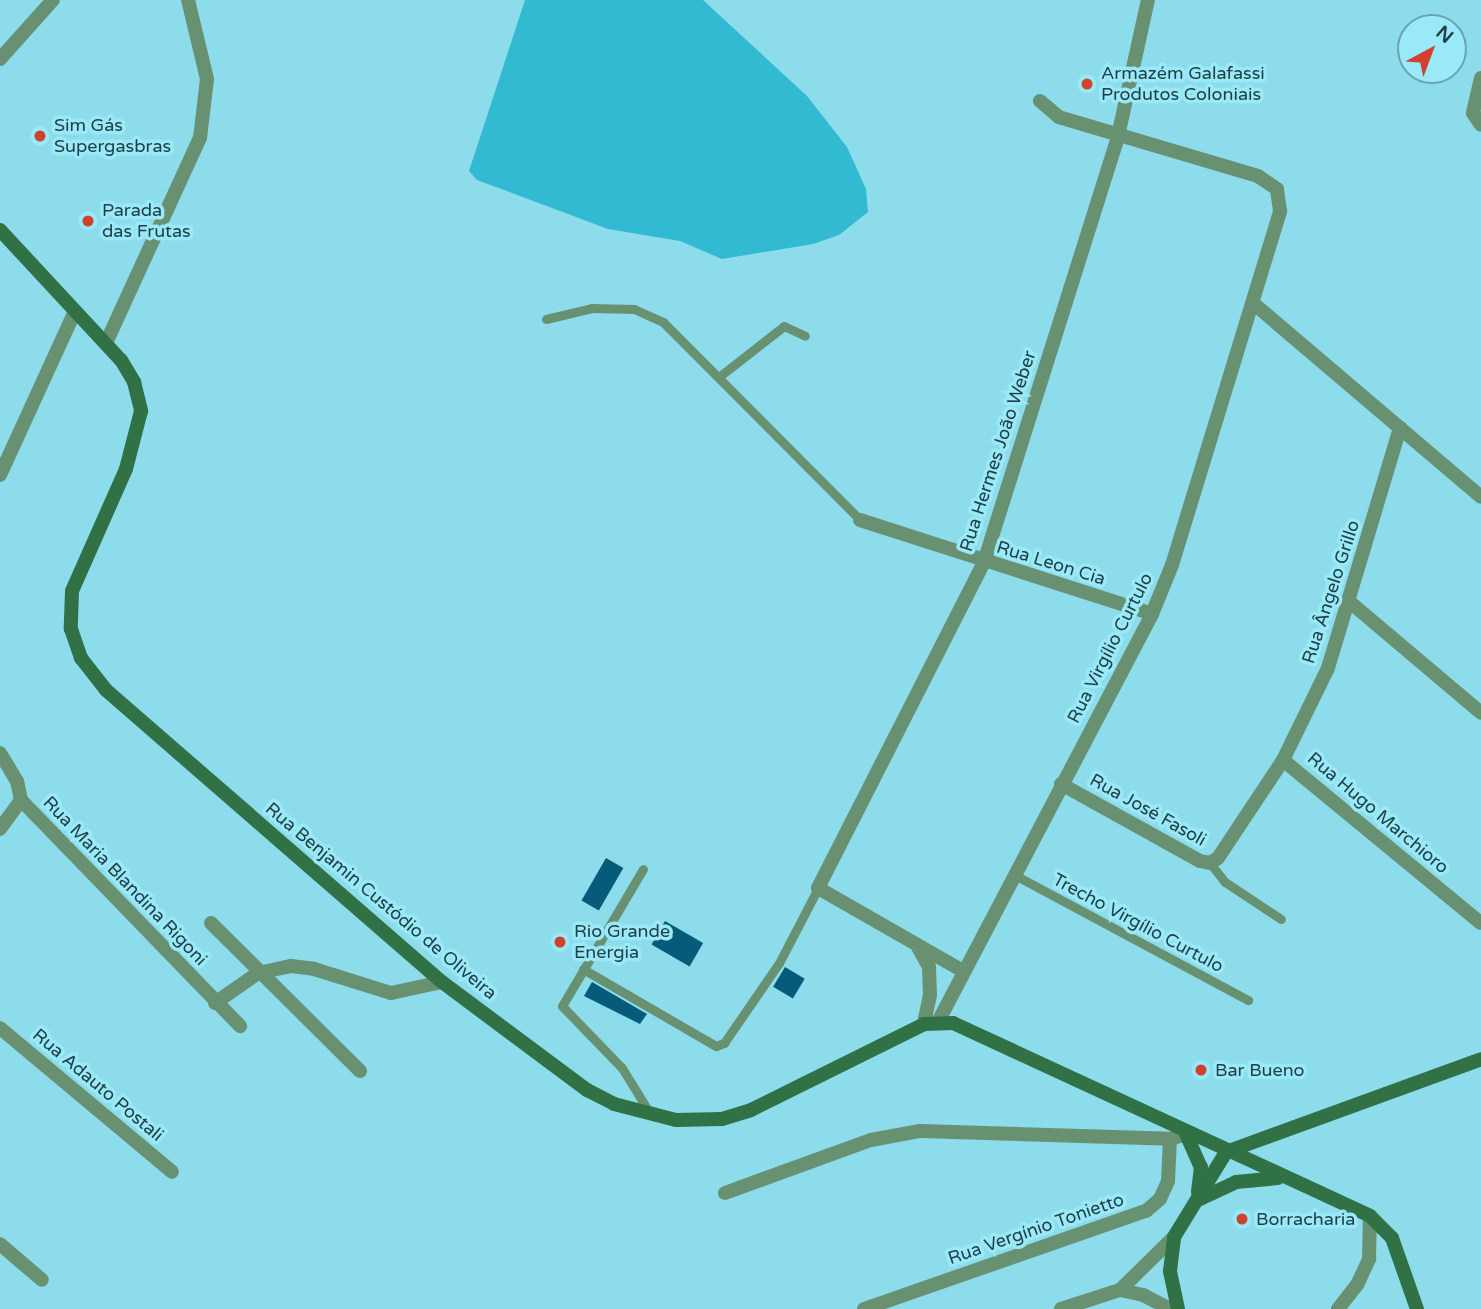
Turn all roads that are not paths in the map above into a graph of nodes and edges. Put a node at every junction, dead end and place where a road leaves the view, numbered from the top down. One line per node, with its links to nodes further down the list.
1 (53, 0): 4 (street)
2 (188, 0): 14 (street)
3 (1148, 0): 8 (street, Rua Hermes João Weber)
4 (0, 59)
5 (1481, 78): 7 (street)
6 (1040, 101): 8 (street)
7 (1477, 119)
8 (1118, 136): 10 (street, Rua Virgílio Curtulo); 20 (street, Rua Hermes João Weber)
9 (0, 230): 11 (main road, Rua Benjamin Custódio de Oliveira)
10 (1253, 303): 16 (street); 22 (street, Rua Virgílio Curtulo)
11 (75, 311): 14 (main road, Rua Benjamin Custódio de Oliveira); 17 (street)
12 (546, 319): 15 (lane)
13 (805, 336): 15 (lane)
14 (108, 345): 40 (main road, Rua Benjamin Custódio de Oliveira)
15 (720, 376): 19 (lane)
16 (1400, 428): 18 (street); 21 (street, Rua Ângelo Grillo)
17 (0, 475)
18 (1481, 497)
19 (860, 520): 20 (street, Rua Leon Cia)
20 (984, 562): 22 (street, Rua Leon Cia); 32 (street, Rua Hermes João Weber)
21 (1351, 603): 23 (street); 25 (street, Rua Ângelo Grillo)
22 (1152, 614): 26 (street, Rua Virgílio Curtulo)
23 (1481, 713)
24 (0, 753): 27 (street, Rua Maria Blandina Rigoni)
25 (1283, 760): 29 (street, Rua Ângelo Grillo); 35 (street, Rua Hugo Marchioro)
26 (1062, 784): 29 (street, Rua José Fasoli); 31 (street, Rua Virgílio Curtulo)
27 (21, 800): 28 (street); 42 (street, Rua Maria Blandina Rigoni)
28 (0, 829)
29 (1210, 863): 33 (lane, Rua José Fasoli)
30 (643, 869): 37 (lane)
31 (1013, 874): 38 (street, Rua Virgílio Curtulo); 41 (lane, Trecho Virgílio Curtulo)
32 (818, 888): 36 (street); 37 (lane)
33 (1281, 919)
34 (211, 923): 39 (street)
35 (1481, 923)
36 (918, 947): 38 (street); 44 (street)
37 (583, 969): 49 (lane)
38 (963, 971): 43 (street, Rua Virgílio Curtulo)
39 (258, 973): 40 (street); 42 (street); 48 (street)
40 (442, 982): 49 (main road, Rua Benjamin Custódio de Oliveira)
41 (1248, 1000)
42 (215, 1003): 45 (street, Rua Maria Blandina Rigoni)
43 (939, 1020): 44 (main road, Rua Benjamin Custódio de Oliveira); 50 (main road)
44 (924, 1024): 49 (main road, Rua Benjamin Custódio de Oliveira)
45 (240, 1026)
46 (0, 1028): 53 (street, Rua Adauto Postali)
47 (1481, 1059): 52 (main road)
48 (360, 1071)
49 (652, 1116)
50 (1186, 1134): 51 (street); 52 (main road); 56 (main road)
51 (1170, 1139): 55 (street); 62 (street, Rua Vergínio Tonietto)
52 (1226, 1152): 54 (main road); 56 (main road)
53 (172, 1172)
54 (1286, 1178): 56 (main road); 57 (main road)
55 (725, 1193)
56 (1195, 1202): 58 (main road)
57 (1370, 1216): 66 (street); 67 (main road)
58 (1174, 1237): 61 (street); 65 (main road)
59 (0, 1244): 60 (street)
60 (42, 1280)
61 (1120, 1290): 63 (street); 64 (street)
62 (864, 1309)
63 (1060, 1309)
64 (1170, 1309)
65 (1178, 1309)
66 (1338, 1309)
67 (1417, 1309)

